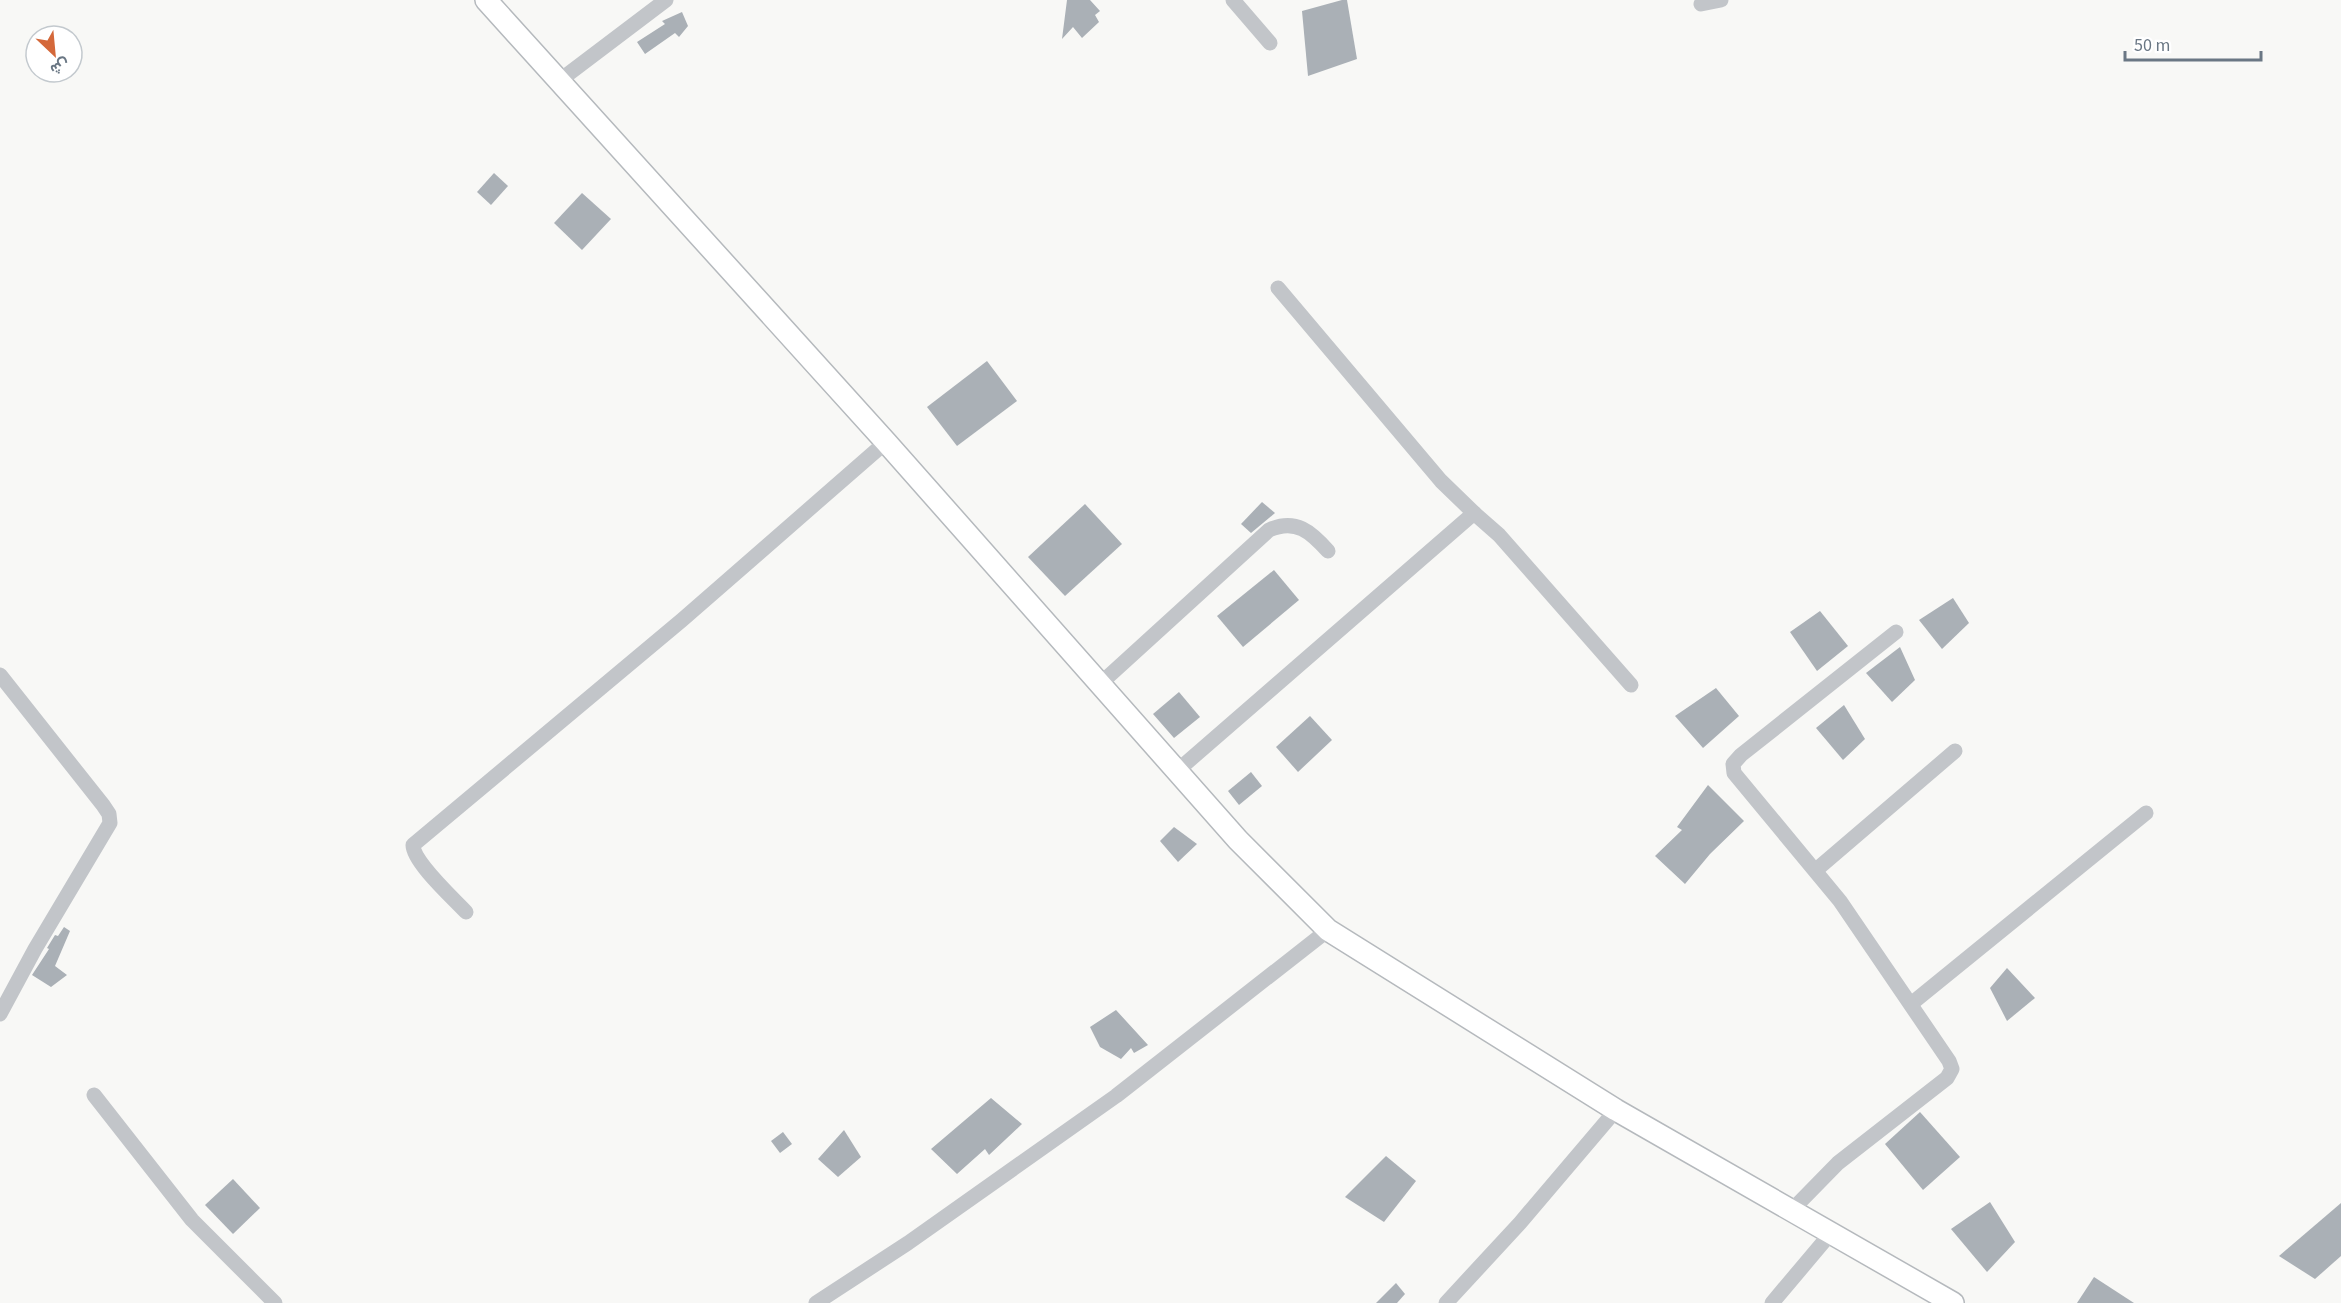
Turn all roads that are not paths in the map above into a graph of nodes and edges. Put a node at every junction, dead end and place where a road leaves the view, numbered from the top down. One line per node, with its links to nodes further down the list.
1 (486, 0): 7 (street)
2 (666, 0): 7 (street)
3 (1233, 0): 6 (street)
4 (1721, 0): 5 (street)
5 (1701, 4)
6 (1270, 43)
7 (559, 81): 9 (street)
8 (1278, 288): 10 (street)
9 (886, 442): 14 (street); 20 (street)
10 (1474, 513): 15 (street); 17 (street)
11 (1328, 551): 14 (street)
12 (1896, 632): 19 (street)
13 (0, 675): 23 (street)
14 (1100, 684): 17 (street)
15 (1631, 686)
16 (1955, 751): 19 (street)
17 (1177, 771): 21 (street)
18 (2146, 813): 22 (street)
19 (1816, 870): 22 (street)
20 (466, 912)
21 (1328, 930): 25 (street); 29 (street)
22 (1911, 1004): 26 (street)
23 (0, 1014)
24 (94, 1095): 28 (street)
25 (1616, 1110): 26 (street); 30 (street)
26 (1791, 1210): 27 (street)
27 (1831, 1233): 31 (street); 32 (street)
28 (275, 1303)
29 (816, 1303)
30 (1446, 1303)
31 (1772, 1303)
32 (1953, 1303)

